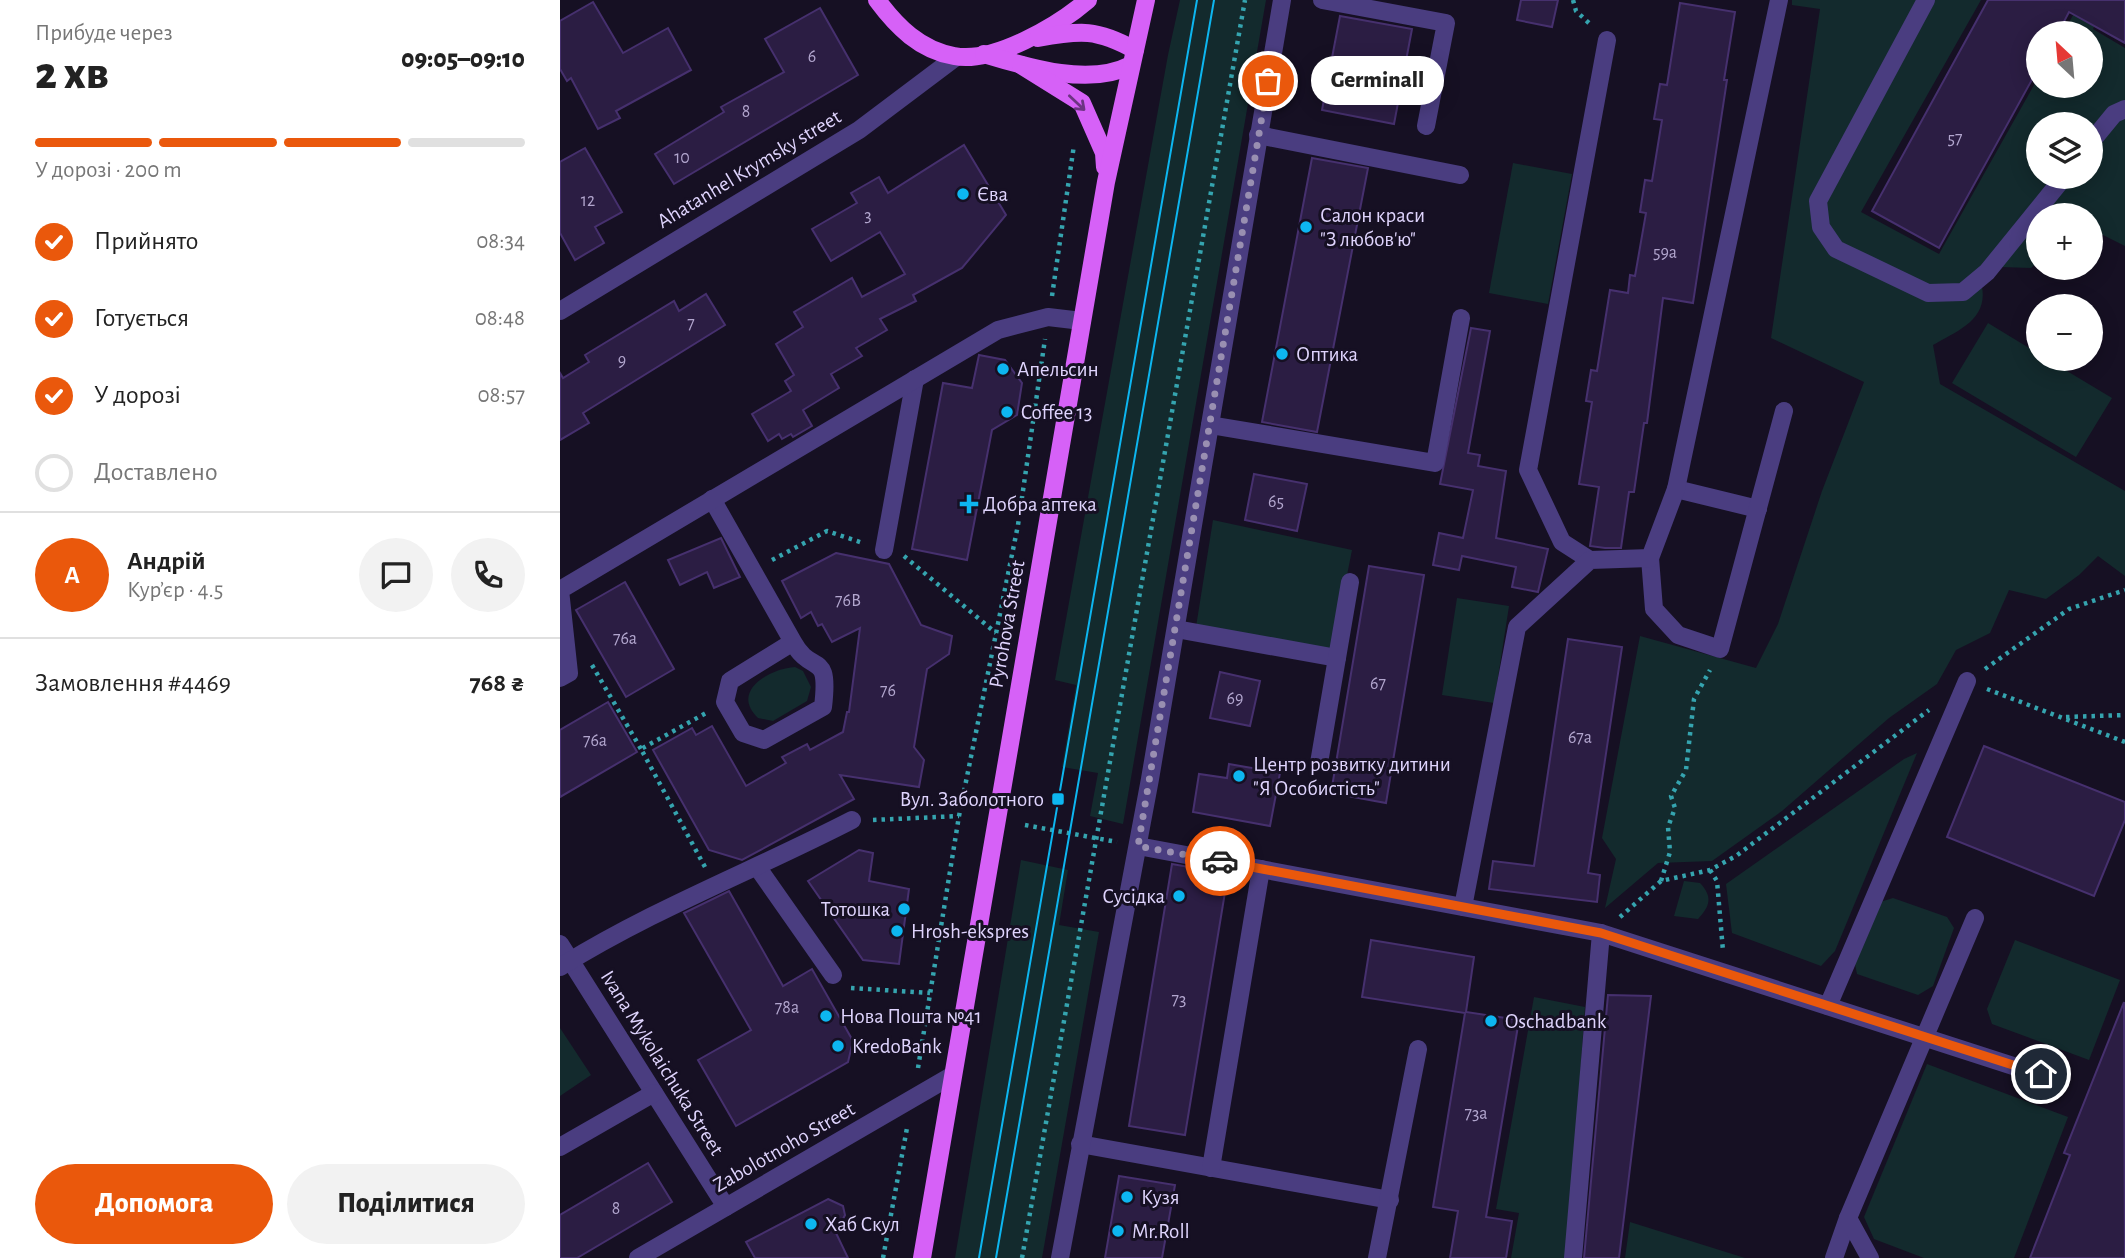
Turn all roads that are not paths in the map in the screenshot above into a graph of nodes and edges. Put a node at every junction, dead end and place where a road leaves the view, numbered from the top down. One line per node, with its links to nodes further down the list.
1 (877, 0): 11 (main road)
2 (1088, 0): 8 (main road)
3 (1146, 0): 12 (main road, Pyrohova Street)
4 (1282, 0): 17 (street)
5 (1322, 0): 15 (street)
6 (1779, 0): 27 (street)
7 (1926, 0): 20 (street)
8 (1027, 40): 10 (main road); 12 (main road)
9 (1607, 40): 32 (street)
10 (984, 54): 11 (main road); 13 (main road)
11 (956, 57): 21 (street, Ahatanhel Krymsky street)
12 (1133, 57): 13 (main road); 19 (main road, Pyrohova Street)
13 (1021, 65): 19 (main road, one-way to 19)
14 (2125, 109): 16 (street)
15 (1426, 126)
16 (2103, 127)
17 (1258, 135): 18 (street); 26 (street)
18 (1460, 175)
19 (1106, 182): 23 (main road, Pyrohova Street)
20 (2054, 189)
21 (560, 311)
22 (1461, 318): 26 (street)
23 (1082, 321): 24 (street); 53 (main road, Pyrohova Street)
24 (915, 379): 28 (street); 30 (street)
25 (1784, 411): 29 (street)
26 (1210, 425): 34 (street)
27 (1676, 489): 29 (street); 31 (street)
28 (712, 499): 35 (street); 37 (street)
29 (1758, 509): 31 (street)
30 (884, 550)
31 (1650, 558): 32 (street)
32 (1590, 560): 44 (street)
33 (1350, 582): 36 (street)
34 (1176, 629): 36 (street); 41 (street)
35 (793, 642): 35 (street)
36 (1337, 658): 39 (street)
37 (565, 676)
38 (1968, 681): 50 (street)
39 (1319, 763)
40 (852, 820): 42 (street)
41 (1138, 846): 43 (street); 56 (street)
42 (758, 868): 48 (street); 49 (street)
43 (1261, 869): 44 (street); 58 (street)
44 (1463, 907): 46 (street)
45 (1975, 918): 51 (street)
46 (1601, 933): 50 (street); 66 (street)
47 (560, 944): 48 (street, Ivana Mykolaichuka Street)
48 (565, 964): 55 (street, Ivana Mykolaichuka Street)
49 (833, 975)
50 (1828, 1006): 51 (street)
51 (1925, 1038): 54 (street); 61 (street)
52 (1418, 1049): 59 (street)
53 (953, 1074): 60 (street, Zabolotnoho Street); 63 (main road, Pyrohova Street)
54 (2041, 1074)
55 (654, 1093): 57 (street); 60 (street, Ivana Mykolaichuka Street)
56 (1080, 1144): 58 (street); 64 (street)
57 (560, 1147)
58 (1211, 1168): 59 (street)
59 (1390, 1200): 65 (street)
60 (726, 1206): 62 (street, Zabolotnoho Street)
61 (1848, 1218): 67 (street); 68 (street)
62 (638, 1258)
63 (922, 1258)
64 (1060, 1258)
65 (1377, 1258)
66 (1573, 1258)
67 (1835, 1258)
68 (1870, 1258)

